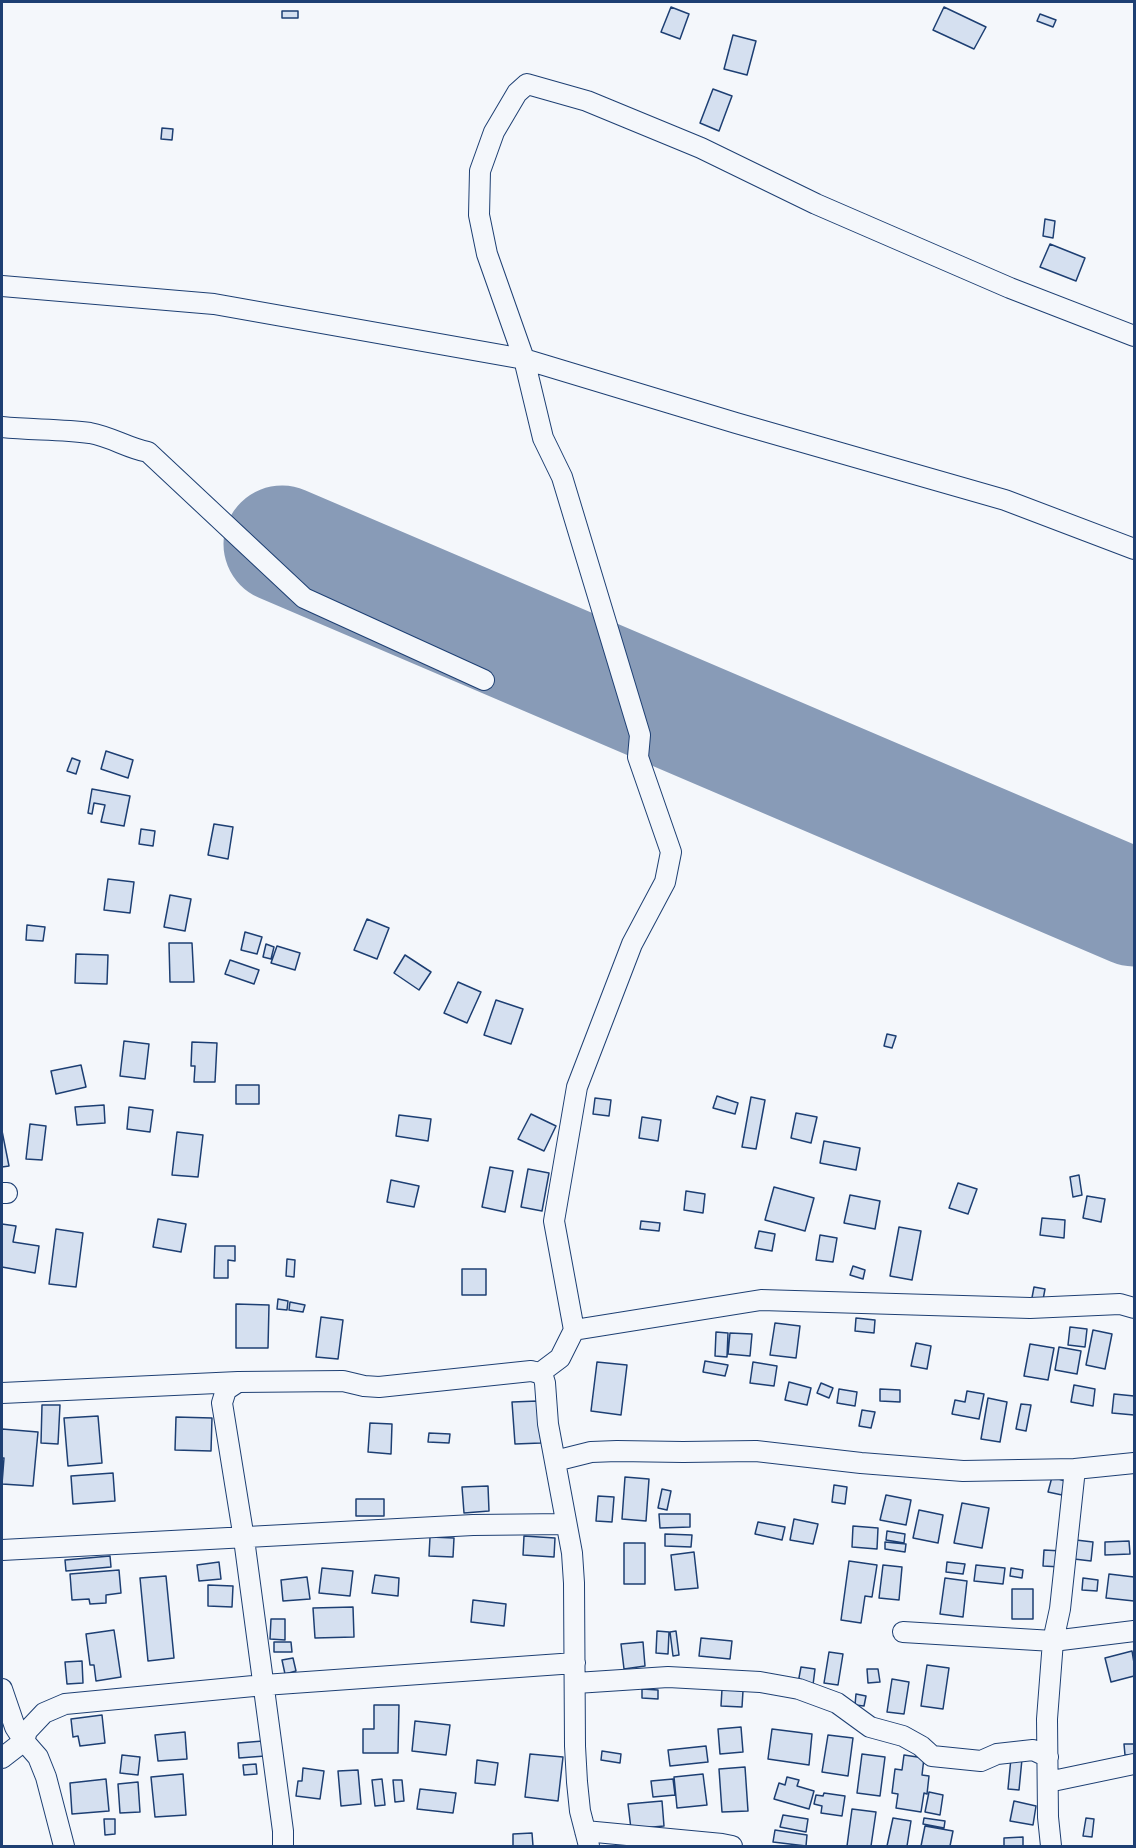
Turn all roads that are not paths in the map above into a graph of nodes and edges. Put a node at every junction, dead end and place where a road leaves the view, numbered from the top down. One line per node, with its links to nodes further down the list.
1 (2, 286): 3 (street)
2 (1134, 336): 3 (street)
3 (524, 359): 5 (street); 8 (street)
4 (2, 427): 6 (street)
5 (1134, 549)
6 (484, 680)
7 (1134, 1308): 8 (street)
8 (574, 1330): 9 (street)
9 (540, 1373): 10 (street); 12 (street)
10 (238, 1382): 11 (street); 16 (street)
11 (2, 1393)
12 (555, 1461): 14 (street); 15 (street)
13 (1134, 1463): 14 (street)
14 (1075, 1469): 20 (street)
15 (566, 1524): 16 (street); 21 (street)
16 (244, 1539): 17 (street); 23 (street)
17 (2, 1550)
18 (1134, 1631): 20 (street)
19 (903, 1632): 20 (street)
20 (1053, 1641): 26 (street)
21 (575, 1663): 22 (street); 23 (street)
22 (576, 1683): 26 (street); 30 (street)
23 (264, 1685): 25 (street); 32 (street)
24 (2, 1689): 25 (street)
25 (24, 1741): 27 (street); 31 (street)
26 (1048, 1757): 29 (street)
27 (2, 1758)
28 (1134, 1764): 29 (street)
29 (1048, 1782): 34 (street)
30 (587, 1838): 33 (street)
31 (64, 1846)
32 (284, 1846)
33 (732, 1846)
34 (1051, 1846)

